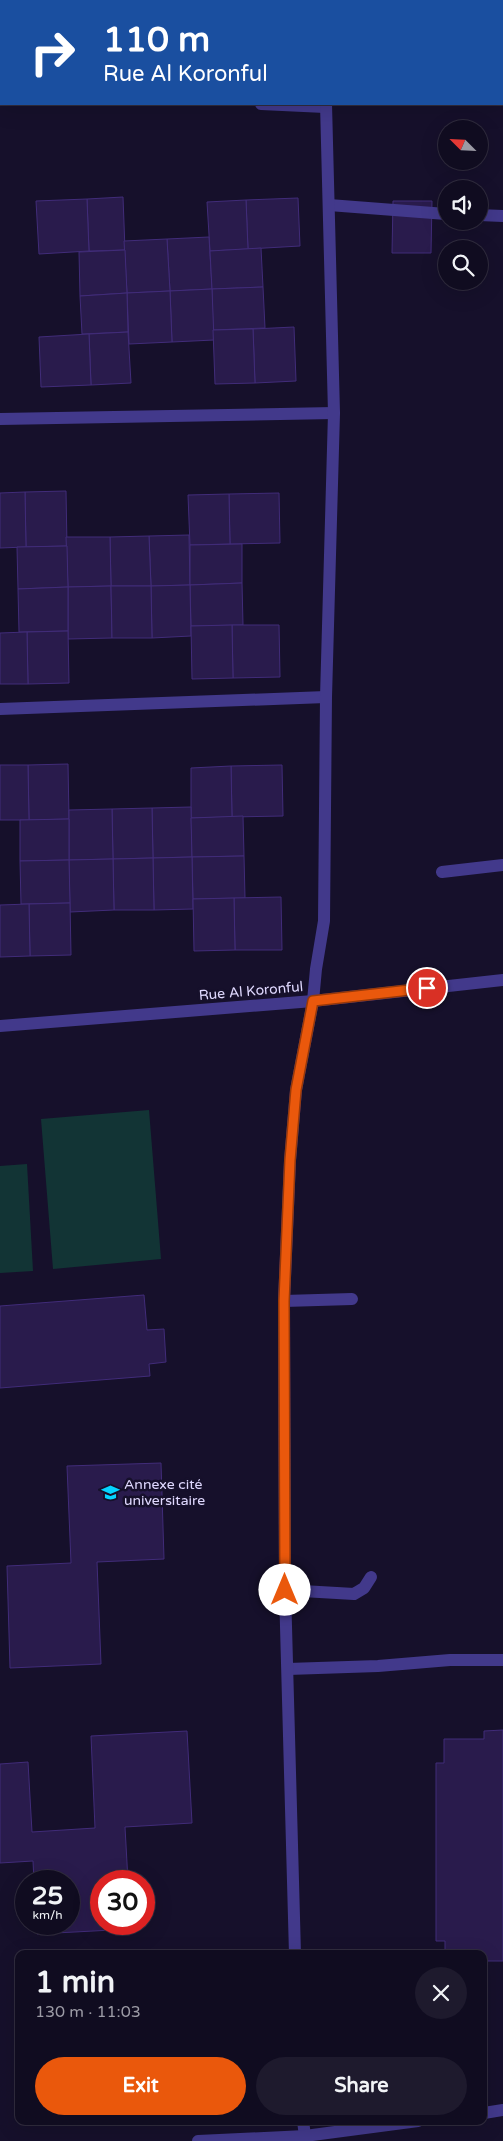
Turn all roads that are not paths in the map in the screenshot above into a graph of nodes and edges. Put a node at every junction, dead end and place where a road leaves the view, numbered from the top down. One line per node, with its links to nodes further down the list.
1 (326, 105): 2 (street)
2 (329, 206): 3 (street); 6 (street)
3 (438, 213)
4 (488, 215): 5 (street)
5 (503, 216)
6 (334, 413): 7 (street); 8 (street)
7 (0, 420)
8 (326, 697): 9 (street); 13 (street)
9 (0, 709)
10 (503, 865): 11 (street)
11 (442, 872)
12 (503, 980): 13 (street, Rue Al Koronful)
13 (313, 1001): 14 (street, Rue Al Koronful); 16 (street)
14 (0, 1026)
15 (352, 1299): 16 (street)
16 (284, 1301): 18 (street)
17 (371, 1577): 18 (street)
18 (285, 1590): 20 (street)
19 (503, 1660): 20 (street)
20 (288, 1669): 21 (street)
21 (295, 1950)
22 (503, 2110): 23 (street)
23 (487, 2113)
24 (303, 2125): 26 (street)
25 (388, 2125): 26 (street)
26 (304, 2136): 27 (street)
27 (268, 2140): 28 (street)
28 (198, 2141)

